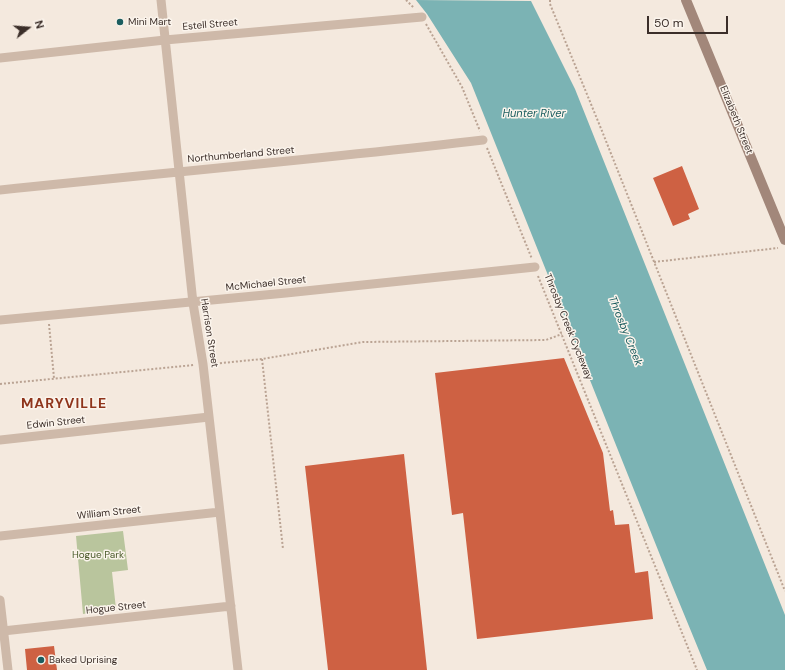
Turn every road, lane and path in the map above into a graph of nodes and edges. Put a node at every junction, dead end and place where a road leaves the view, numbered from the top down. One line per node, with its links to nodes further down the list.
1 (161, 0): 6 (street, Harrison Street)
2 (406, 0): 5 (path, Throsby Creek Cycleway)
3 (550, 0): 12 (path)
4 (686, 0): 11 (main road, Elizabeth Street)
5 (422, 16): 6 (street, Estell Street); 8 (path, Throsby Creek Cycleway)
6 (165, 40): 7 (street, Estell Street); 9 (street, Harrison Street)
7 (0, 58)
8 (483, 140): 9 (street, Northumberland Street); 13 (path, Throsby Creek Cycleway)
9 (179, 171): 10 (street, Northumberland Street); 14 (street, Harrison Street)
10 (0, 190)
11 (782, 244): 12 (path)
12 (654, 262): 27 (path)
13 (535, 267): 14 (street, McMichael Street); 17 (path, Throsby Creek Cycleway)
14 (193, 303): 15 (street, McMichael Street); 19 (street, Harrison Street)
15 (48, 316): 16 (street, McMichael Street); 20 (path)
16 (0, 320)
17 (562, 334): 18 (path); 33 (path, Throsby Creek Cycleway)
18 (262, 359): 19 (path); 26 (path)
19 (203, 364): 20 (path); 22 (street, Harrison Street)
20 (54, 378): 21 (path)
21 (0, 384)
22 (209, 417): 23 (street, Edwin Street); 24 (street, Harrison Street)
23 (0, 440)
24 (220, 512): 25 (street, William Street); 29 (street, Harrison Street)
25 (0, 536)
26 (284, 549)
27 (785, 591)
28 (0, 600): 30 (street)
29 (231, 606): 30 (street, Hogue Street); 32 (street, Harrison Street)
30 (3, 631): 31 (street)
31 (8, 670)
32 (238, 670)
33 (697, 670)

